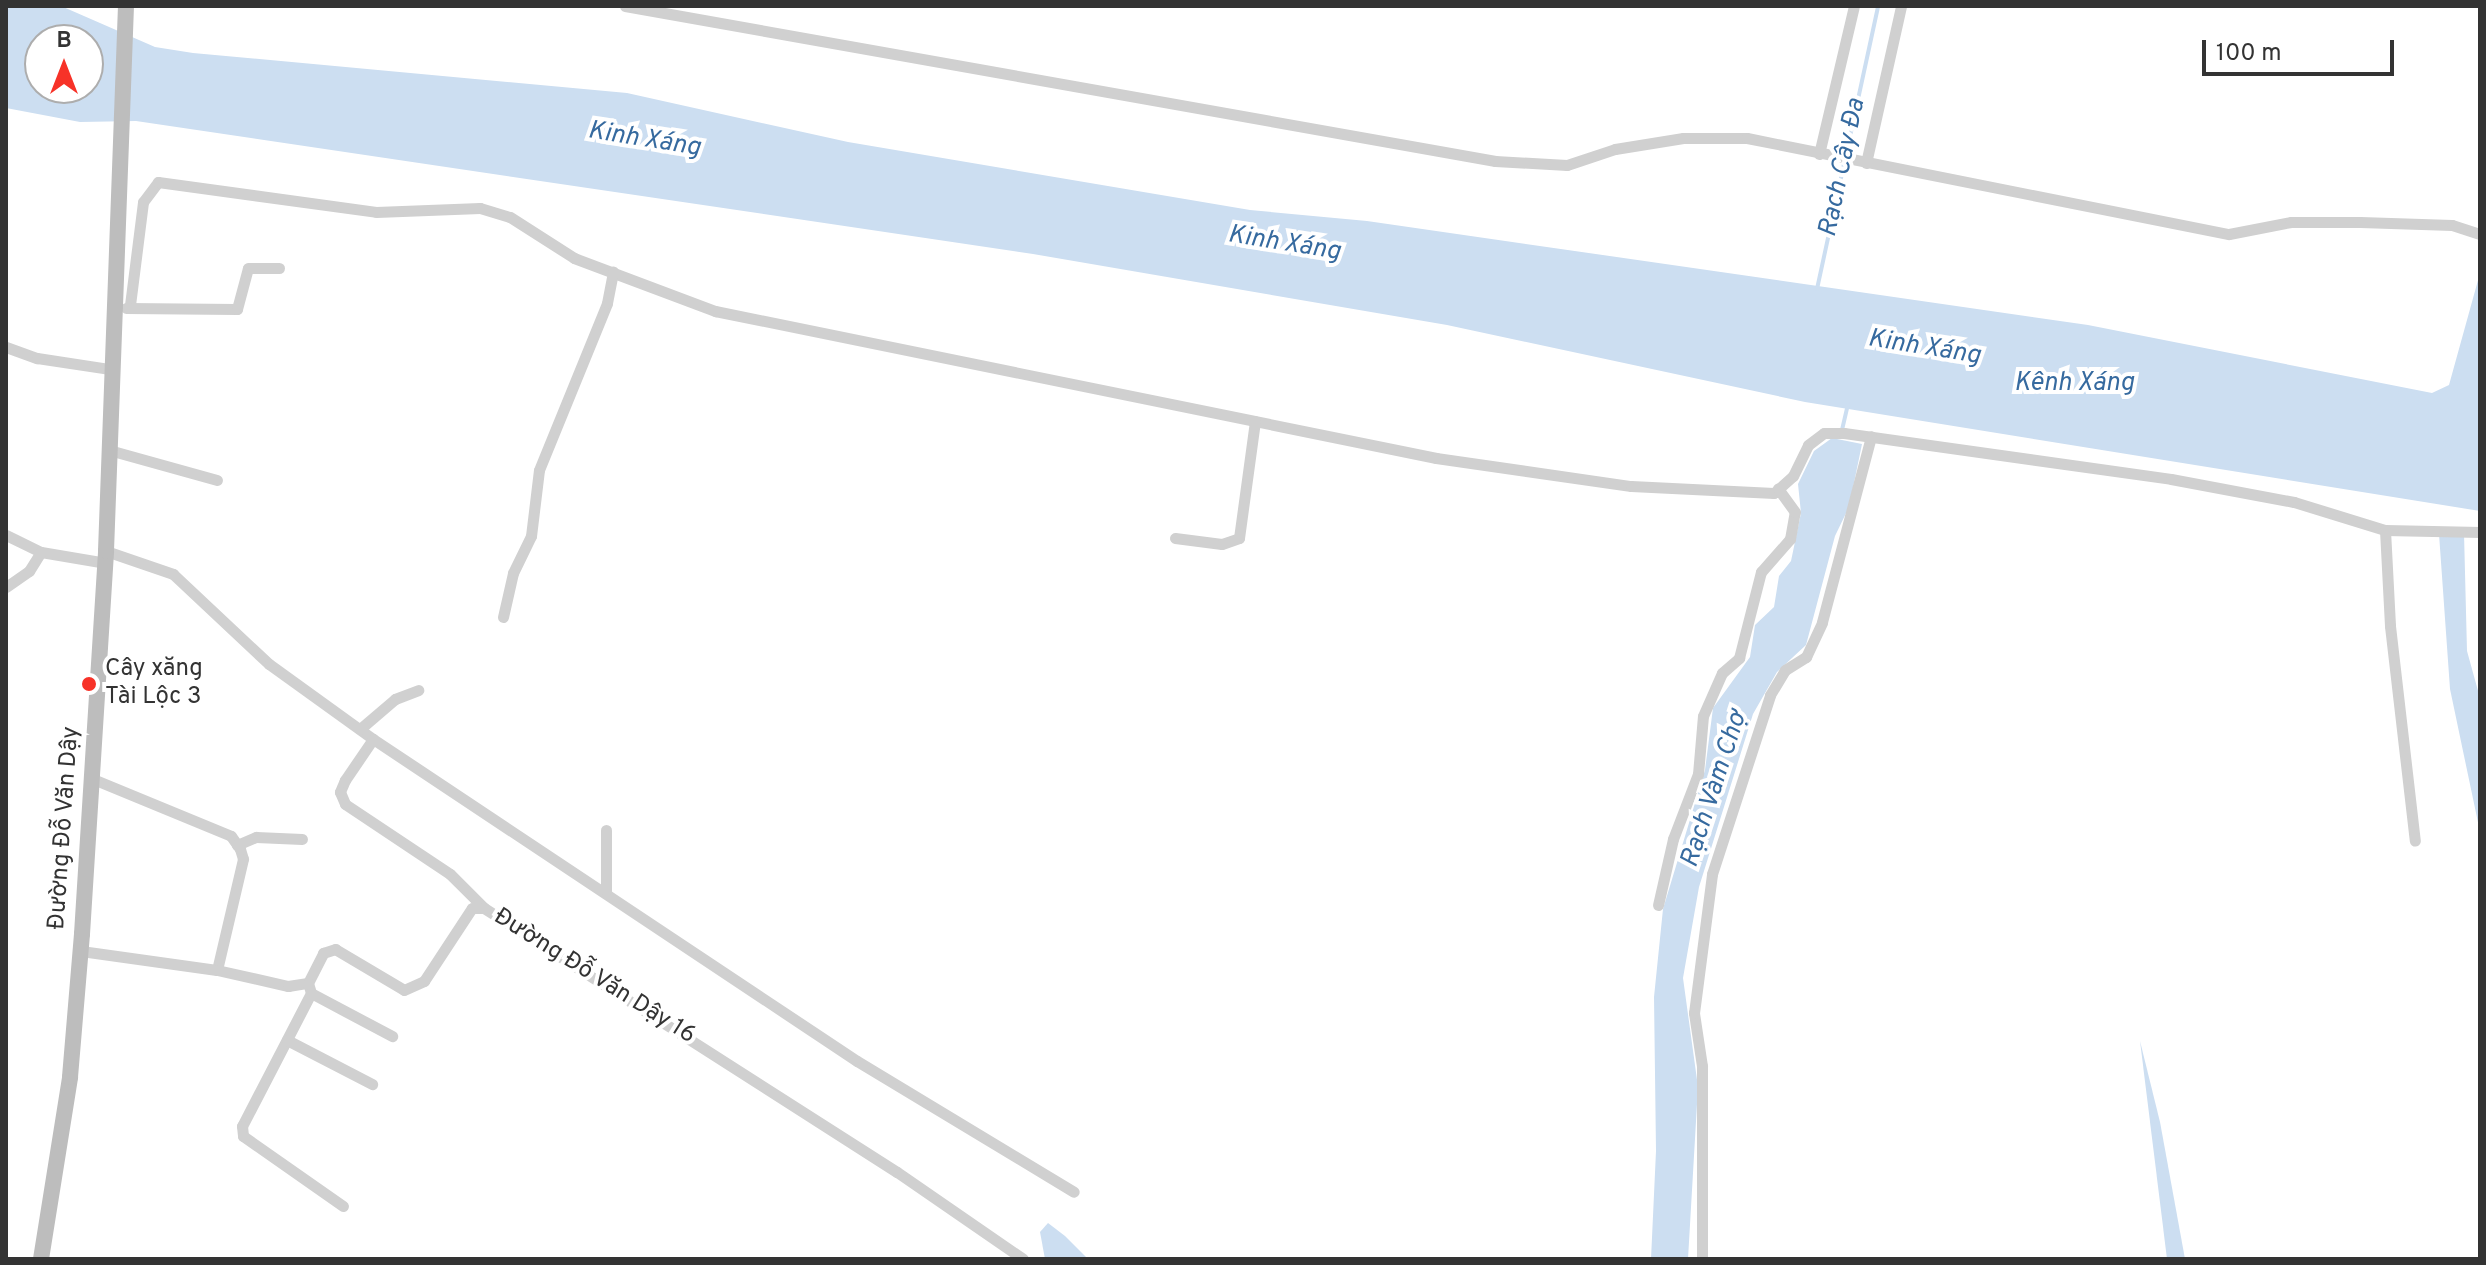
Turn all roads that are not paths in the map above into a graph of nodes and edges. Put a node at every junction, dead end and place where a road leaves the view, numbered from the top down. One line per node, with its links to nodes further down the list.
1 (625, 6): 5 (street)
2 (1854, 6): 5 (street)
3 (1901, 6): 6 (street)
4 (126, 10): 11 (main road, Đường Đỗ Văn Dậy)
5 (1819, 154): 6 (street)
6 (1860, 162): 7 (street)
7 (2480, 234)
8 (279, 268): 10 (street)
9 (613, 272): 10 (street); 14 (street); 26 (street)
10 (130, 305): 11 (street)
11 (114, 316): 13 (main road, Đường Đỗ Văn Dậy)
12 (6, 346): 13 (street)
13 (110, 369): 16 (main road, Đường Đỗ Văn Dậy)
14 (1255, 421): 18 (street); 22 (street)
15 (1871, 436): 18 (street); 19 (street); 48 (street)
16 (109, 450): 17 (street); 24 (main road, Đường Đỗ Văn Dậy)
17 (217, 480)
18 (1778, 489): 36 (street)
19 (2385, 530): 20 (street); 33 (street)
20 (2480, 532)
21 (6, 535): 23 (street)
22 (1175, 538)
23 (41, 552): 24 (street); 25 (street)
24 (106, 557): 28 (street); 30 (main road, Đường Đỗ Văn Dậy)
25 (6, 587)
26 (503, 617)
27 (418, 690): 28 (street)
28 (360, 729): 29 (street)
29 (373, 739): 35 (street); 37 (street)
30 (93, 779): 34 (street); 38 (main road, Đường Đỗ Văn Dậy)
31 (606, 830): 35 (street)
32 (302, 839): 34 (street)
33 (2415, 841)
34 (237, 845): 39 (street)
35 (606, 891): 44 (street)
36 (1658, 905)
37 (484, 908): 40 (street, Đường Đỗ Văn Dậy 16); 47 (street, Đường Đỗ Văn Dậy 16)
38 (81, 951): 39 (street); 46 (main road, Đường Đỗ Văn Dậy)
39 (217, 970): 40 (street)
40 (309, 988): 41 (street); 42 (street)
41 (392, 1036)
42 (287, 1040): 43 (street); 45 (street)
43 (372, 1084)
44 (1074, 1192)
45 (343, 1206)
46 (41, 1259)
47 (1023, 1259)
48 (1702, 1259)

